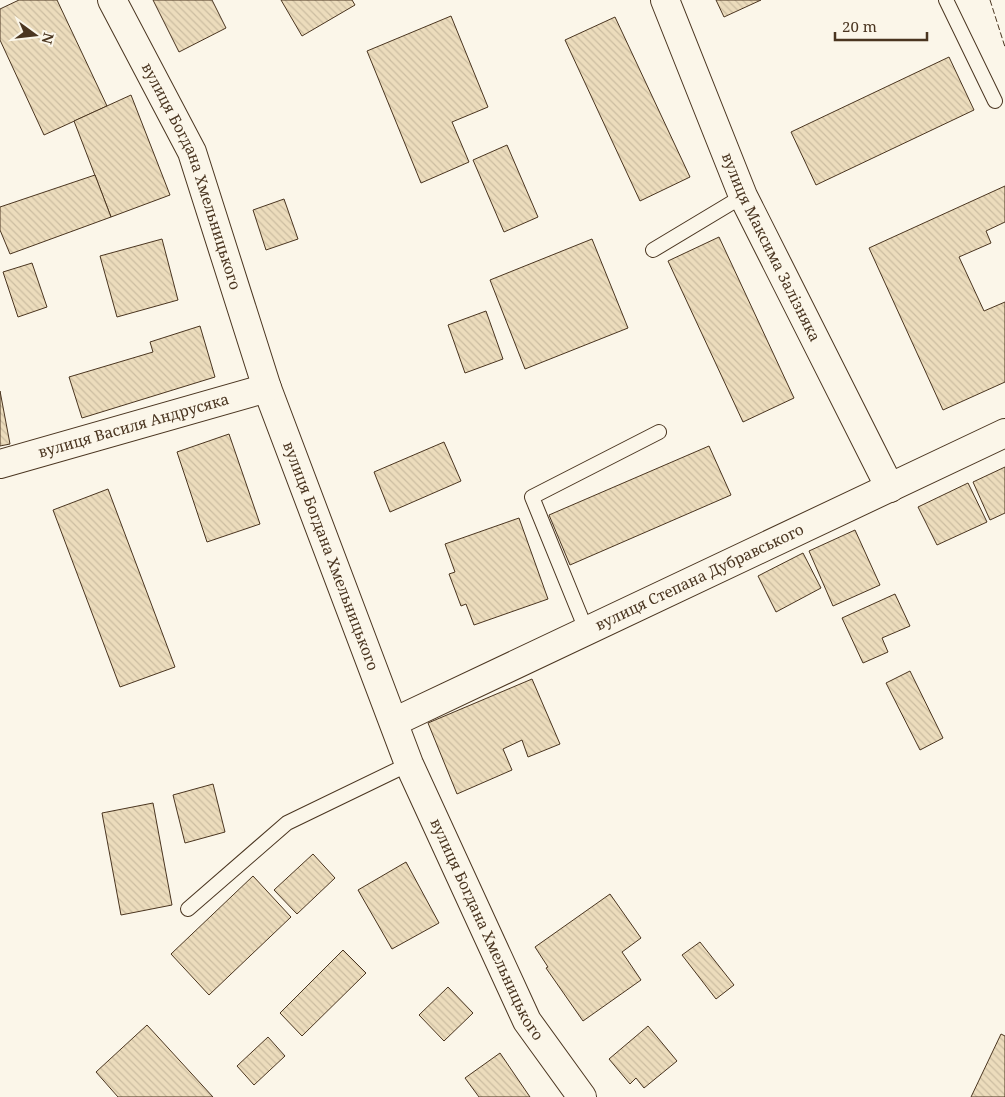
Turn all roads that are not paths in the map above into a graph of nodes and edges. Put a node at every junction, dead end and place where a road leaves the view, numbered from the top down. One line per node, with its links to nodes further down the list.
1 (112, 0): 7 (street, вулиця Богдана Хмельницького)
2 (665, 0): 5 (street, вулиця Максима Залізняка)
3 (946, 0): 4 (lane)
4 (994, 101)
5 (743, 196): 6 (lane); 11 (street, вулиця Максима Залізняка)
6 (653, 250)
7 (267, 388): 10 (street, вулиця Василя Андрусяка); 13 (street, вулиця Богдана Хмельницького)
8 (659, 432): 12 (lane)
9 (1005, 433): 11 (street, вулиця Степана Дубравського)
10 (0, 464)
11 (890, 488): 12 (street, вулиця Степана Дубравського)
12 (587, 632): 13 (street, вулиця Степана Дубравського)
13 (394, 722): 14 (street, вулиця Богдана Хмельницького)
14 (410, 764): 15 (lane); 16 (street, вулиця Богдана Хмельницького)
15 (188, 908)
16 (582, 1097)

